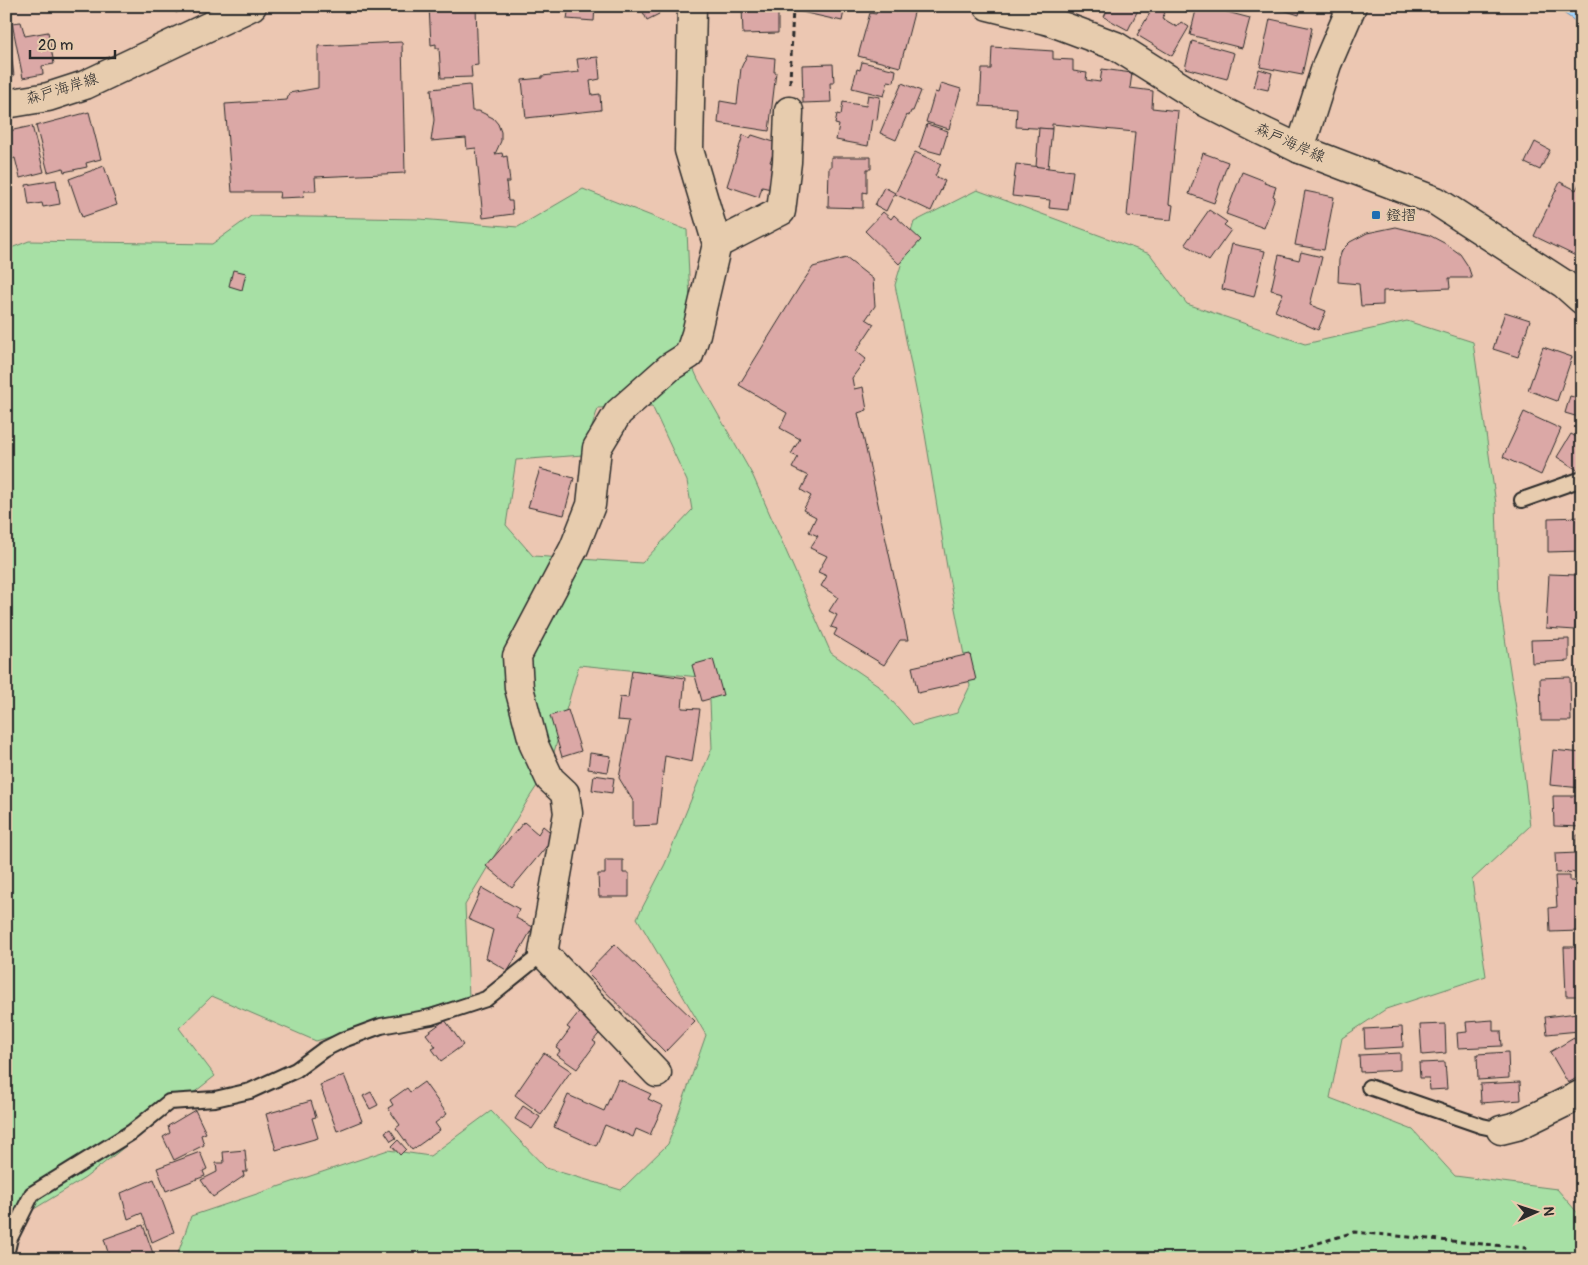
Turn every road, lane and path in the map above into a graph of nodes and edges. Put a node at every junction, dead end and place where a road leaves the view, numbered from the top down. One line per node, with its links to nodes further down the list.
1 (252, 6): 6 (street, 森戸海岸線)
2 (692, 6): 9 (street)
3 (793, 6): 7 (path)
4 (988, 6): 8 (street, 森戸海岸線)
5 (1352, 6): 8 (street)
6 (6, 104)
7 (789, 111): 9 (street)
8 (1300, 149): 10 (street, 森戸海岸線)
9 (716, 244): 15 (street)
10 (1582, 300)
11 (1582, 479): 12 (lane)
12 (1522, 500)
13 (1582, 671): 14 (path)
14 (1577, 672)
15 (543, 953): 16 (street); 20 (lane)
16 (657, 1073)
17 (1368, 1087): 19 (lane)
18 (1582, 1094): 19 (street)
19 (1501, 1130)
20 (6, 1255)
21 (1194, 1259): 22 (path)
22 (1523, 1259)

